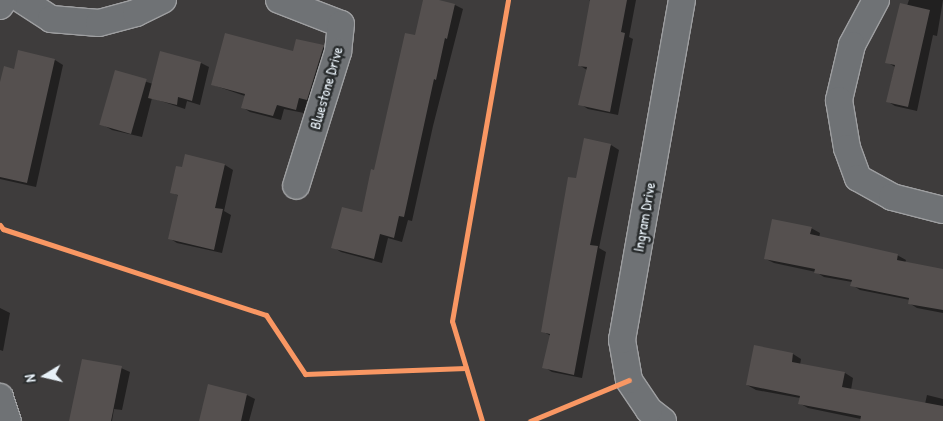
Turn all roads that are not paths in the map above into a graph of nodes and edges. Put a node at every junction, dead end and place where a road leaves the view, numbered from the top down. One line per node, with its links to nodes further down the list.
1 (4, 0): 7 (street)
2 (22, 0): 3 (street)
3 (163, 0)
4 (279, 0): 8 (street, Bluestone Drive)
5 (682, 0): 12 (street, Ingram Drive)
6 (876, 0): 9 (street)
7 (0, 6)
8 (296, 186)
9 (943, 210)
10 (0, 397): 11 (street)
11 (8, 421)
12 (664, 421)

